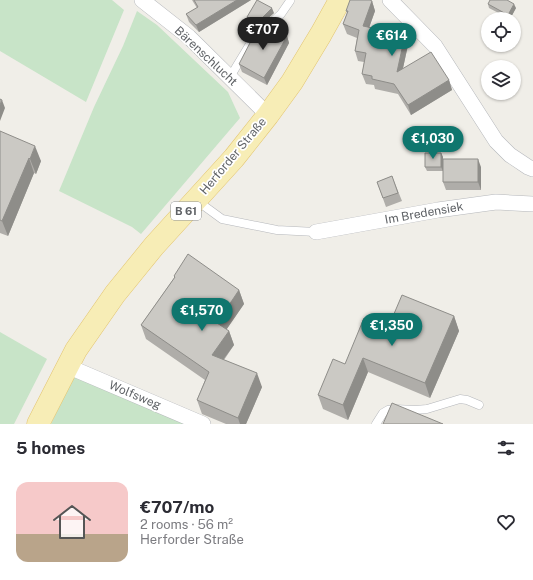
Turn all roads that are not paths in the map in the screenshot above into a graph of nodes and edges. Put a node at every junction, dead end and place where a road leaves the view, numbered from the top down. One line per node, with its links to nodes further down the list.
1 (142, 0): 5 (street, Bärenschlucht)
2 (340, 0): 6 (main road, Herforder Straße / B 61)
3 (390, 0): 7 (street)
4 (290, 1): 5 (lane)
5 (230, 77): 6 (street, Bärenschlucht)
6 (268, 115): 8 (main road, Herforder Straße / B 61)
7 (533, 169)
8 (196, 200): 10 (lane); 11 (main road, Herforder Straße / B 61)
9 (533, 204): 10 (street, Im Bredensiek)
10 (316, 232)
11 (67, 366): 13 (main road, Herforder Straße / B 61); 14 (street, Wolfsweg)
12 (479, 405): 15 (lane)
13 (38, 424)
14 (203, 424)
15 (376, 424)

